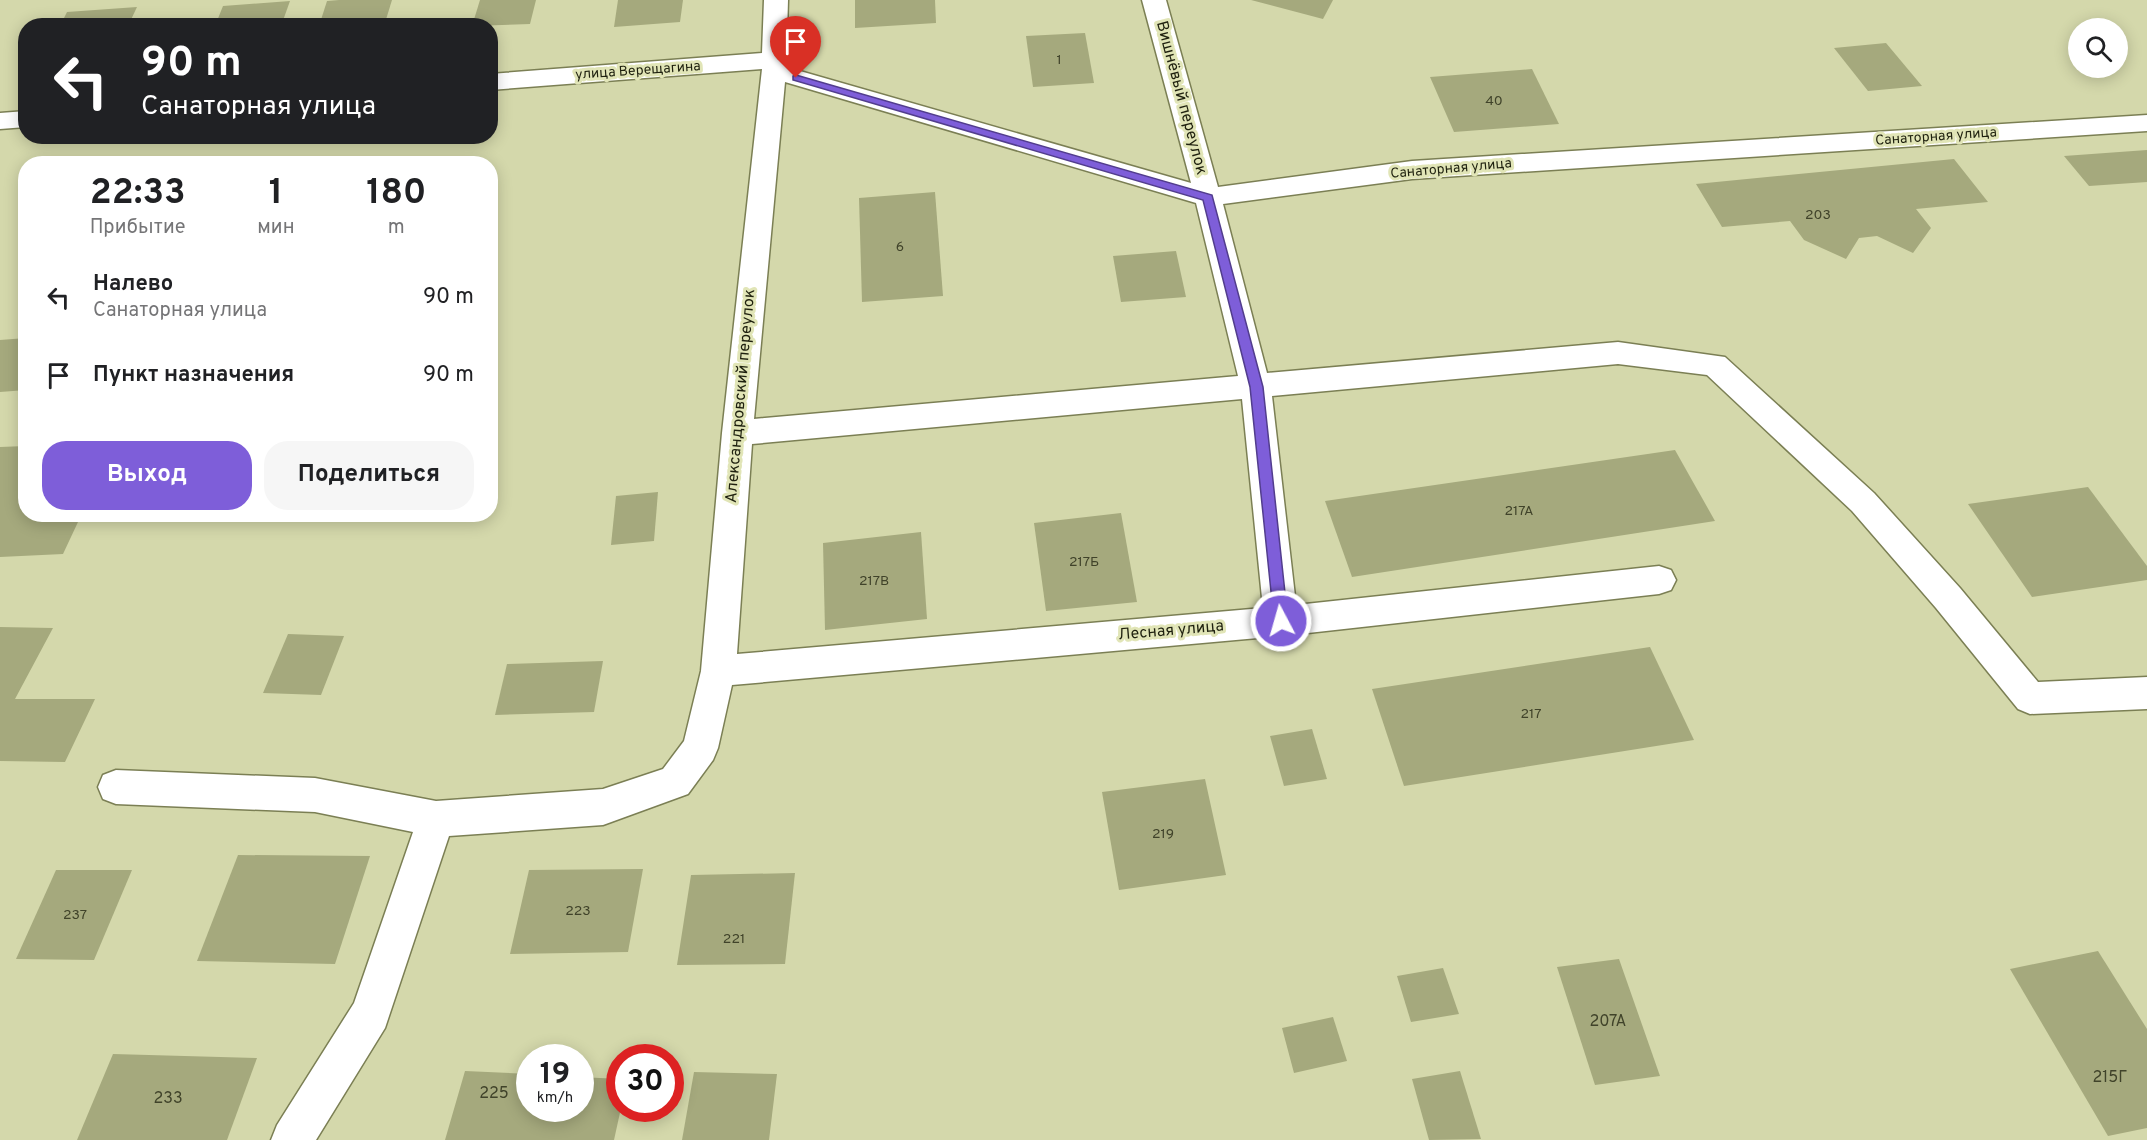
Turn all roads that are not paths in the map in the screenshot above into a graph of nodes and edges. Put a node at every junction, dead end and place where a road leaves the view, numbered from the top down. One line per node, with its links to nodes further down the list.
1 (776, 0): 3 (street, Александровский переулок)
2 (1154, 0): 8 (street, Вишнёвый переулок)
3 (774, 66): 4 (street, улица Верещагина); 8 (street, Санаторная улица); 10 (street, Александровский переулок)
4 (498, 82)
5 (18, 120): 6 (street)
6 (0, 121)
7 (2147, 123): 8 (street, Санаторная улица)
8 (1208, 197): 9 (street, Вишнёвый переулок)
9 (1256, 387): 10 (street); 12 (street, Вишнёвый переулок); 14 (street)
10 (737, 433): 13 (street, Александровский переулок)
11 (1659, 580): 12 (street, Лесная улица)
12 (1281, 621): 13 (street, Лесная улица)
13 (718, 671): 16 (street, Александровский переулок)
14 (2147, 693)
15 (116, 787): 16 (street)
16 (436, 819): 17 (street)
17 (292, 1140)

